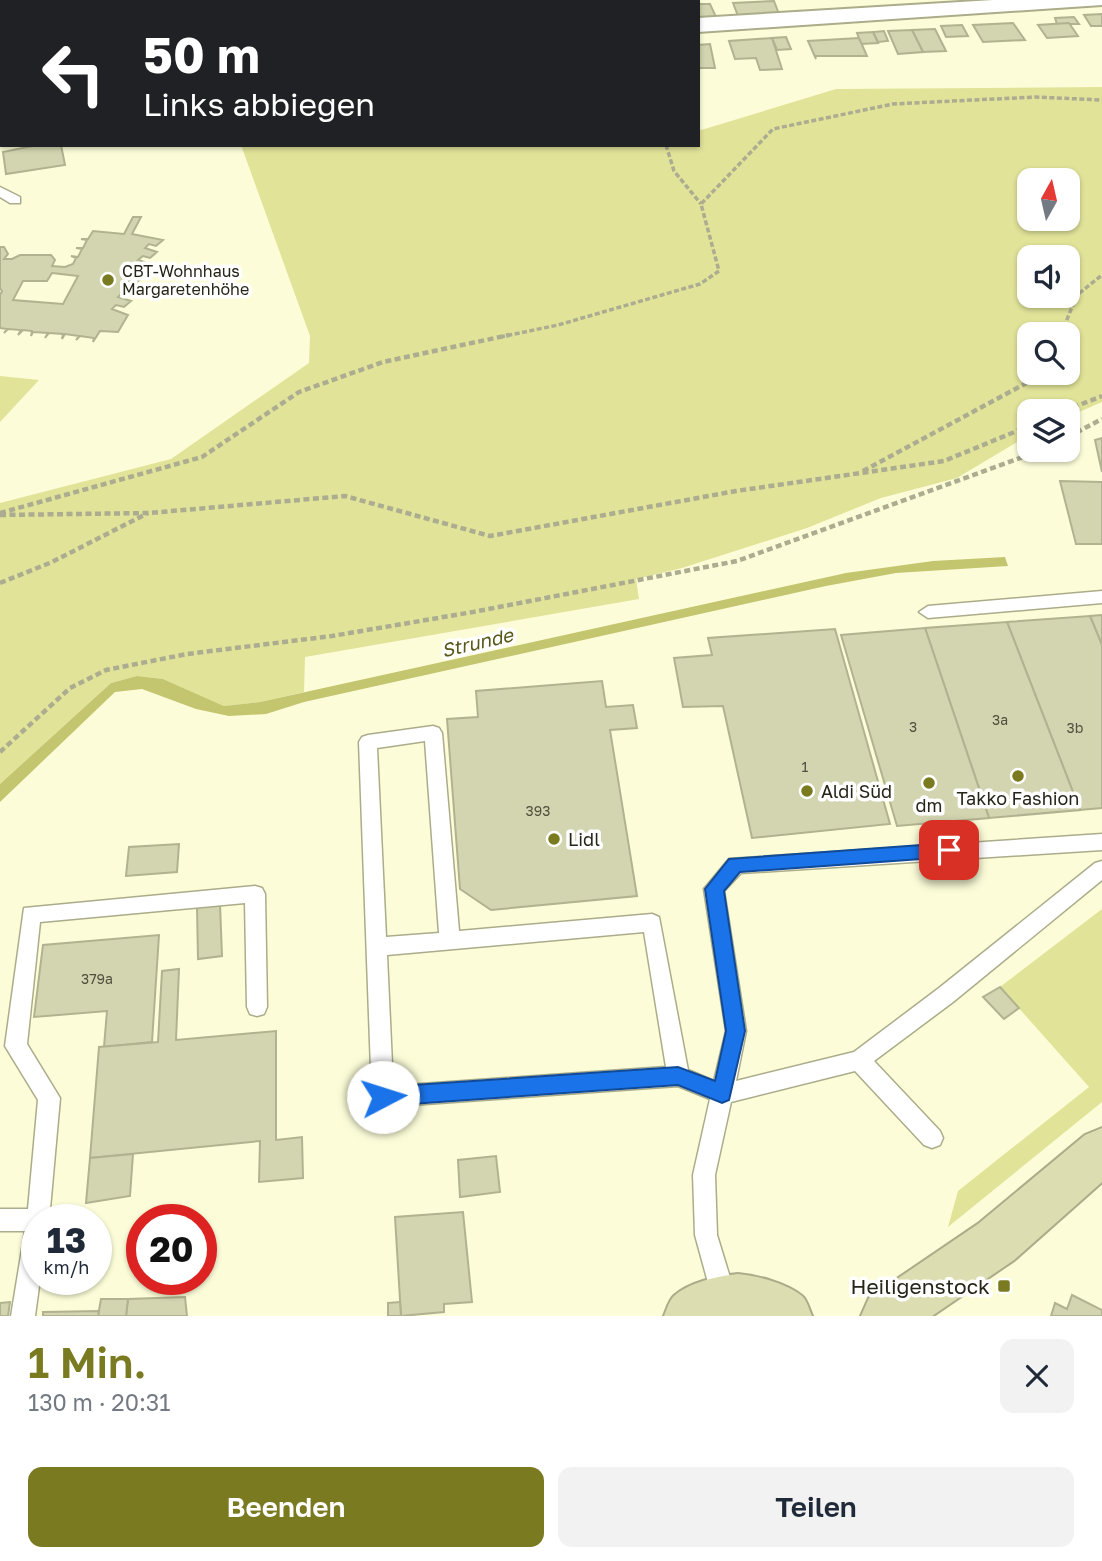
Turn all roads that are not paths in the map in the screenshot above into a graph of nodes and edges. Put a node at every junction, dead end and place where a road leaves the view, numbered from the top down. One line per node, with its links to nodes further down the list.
1 (1097, 0): 2 (street)
2 (842, 8): 3 (street)
3 (700, 25)
4 (0, 191): 5 (lane)
5 (15, 200)
6 (1102, 597): 7 (lane)
7 (928, 612)
8 (1102, 842): 15 (lane)
9 (1102, 869): 13 (lane)
10 (450, 942): 11 (lane); 11 (lane); 14 (lane)
11 (378, 947): 14 (lane)
12 (257, 1007): 18 (lane)
13 (859, 1060): 15 (lane); 16 (lane)
14 (678, 1076): 15 (lane)
15 (722, 1094): 22 (lane)
16 (932, 1138)
17 (1102, 1151): 25 (main road)
18 (39, 1204)
19 (0, 1220): 20 (lane)
20 (21, 1220)
21 (26, 1295): 23 (lane)
22 (708, 1308): 24 (main road)
23 (23, 1316)
24 (786, 1316)
25 (887, 1316)

